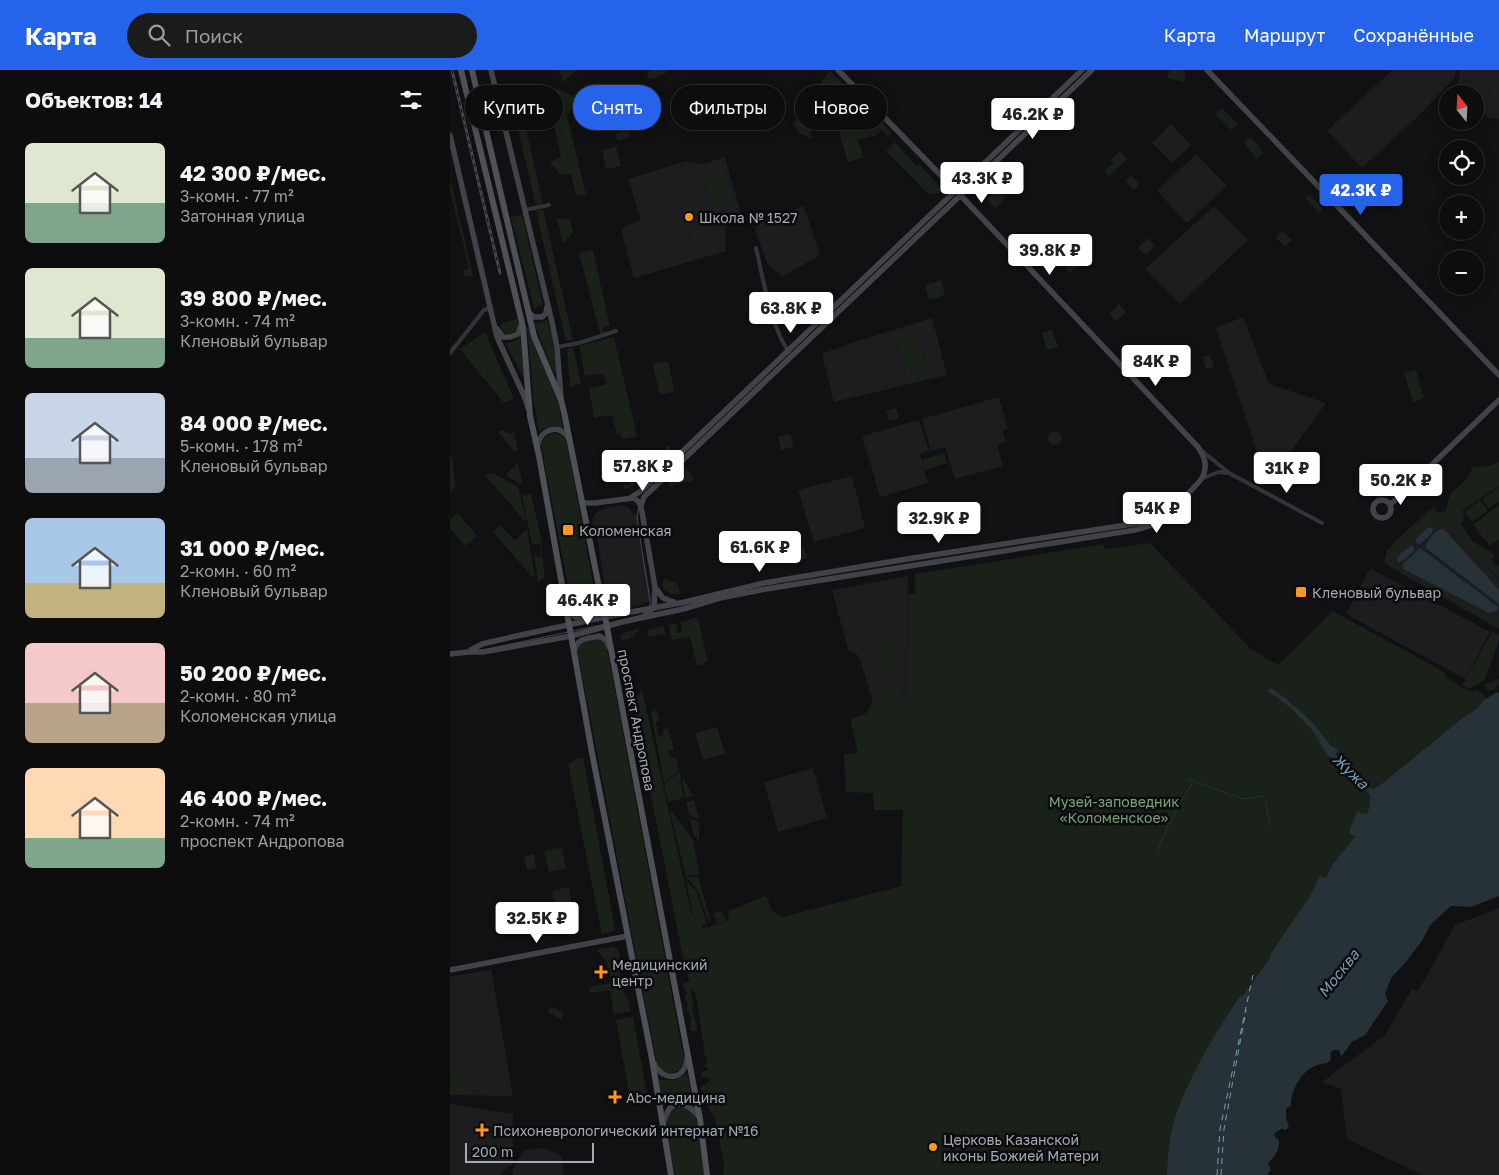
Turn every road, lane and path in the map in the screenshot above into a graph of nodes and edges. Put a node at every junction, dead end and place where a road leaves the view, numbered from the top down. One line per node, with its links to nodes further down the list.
1 (461, 70): 16 (main road)
2 (472, 70): 15 (main road, проспект Андропова)
3 (491, 70): 11 (street)
4 (838, 70): 9 (street)
5 (1082, 70): 9 (street)
6 (1092, 70): 9 (street)
7 (1207, 70): 22 (street)
8 (450, 135): 14 (street)
9 (958, 194): 21 (street); 28 (street)
10 (549, 205): 11 (street)
11 (525, 210): 13 (street)
12 (756, 248): 21 (street)
13 (547, 302): 15 (street); 19 (street)
14 (490, 308): 17 (street); 20 (street)
15 (527, 310): 23 (main road, проспект Андропова)
16 (521, 322): 17 (street); 25 (main road)
17 (495, 324): 25 (street)
18 (616, 331): 19 (street)
19 (557, 347): 23 (street)
20 (450, 353)
21 (790, 353): 31 (street); 34 (street)
22 (1499, 375)
23 (561, 400): 26 (main road, проспект Андропова)
24 (1499, 400): 33 (street)
25 (530, 416): 27 (main road)
26 (569, 438): 27 (street); 32 (main road, проспект Андропова)
27 (537, 447): 39 (main road)
28 (1198, 447): 29 (street); 30 (street)
29 (1229, 473): 30 (street); 35 (street)
30 (1202, 478): 36 (street)
31 (630, 498): 32 (street); 34 (street)
32 (582, 503): 38 (main road, проспект Андропова)
33 (1388, 503)
34 (641, 506): 37 (street)
35 (1322, 523)
36 (822, 576): 40 (street); 42 (street)
37 (655, 587): 40 (street); 41 (street)
38 (600, 593): 39 (street); 43 (main road, проспект Андропова)
39 (565, 603): 45 (main road)
40 (678, 603): 41 (street); 42 (street)
41 (654, 607): 43 (street); 44 (street)
42 (659, 614): 44 (street)
43 (605, 617): 45 (street); 46 (main road, проспект Андропова)
44 (643, 618): 46 (street)
45 (568, 624): 47 (main road); 48 (street)
46 (606, 627): 47 (street); 50 (main road, проспект Андропова)
47 (571, 636): 49 (street); 53 (main road)
48 (501, 640): 49 (street); 51 (street)
49 (503, 648): 51 (street)
50 (610, 648): 53 (street); 56 (main road, проспект Андропова)
51 (469, 652): 52 (street)
52 (450, 654)
53 (574, 656): 54 (main road)
54 (628, 936): 55 (street); 57 (main road)
55 (450, 970)
56 (687, 1049): 57 (street); 58 (main road, проспект Андропова)
57 (652, 1059): 59 (main road)
58 (700, 1119): 59 (street); 61 (main road, проспект Андропова)
59 (663, 1125): 60 (main road)
60 (671, 1175)
61 (708, 1175)

